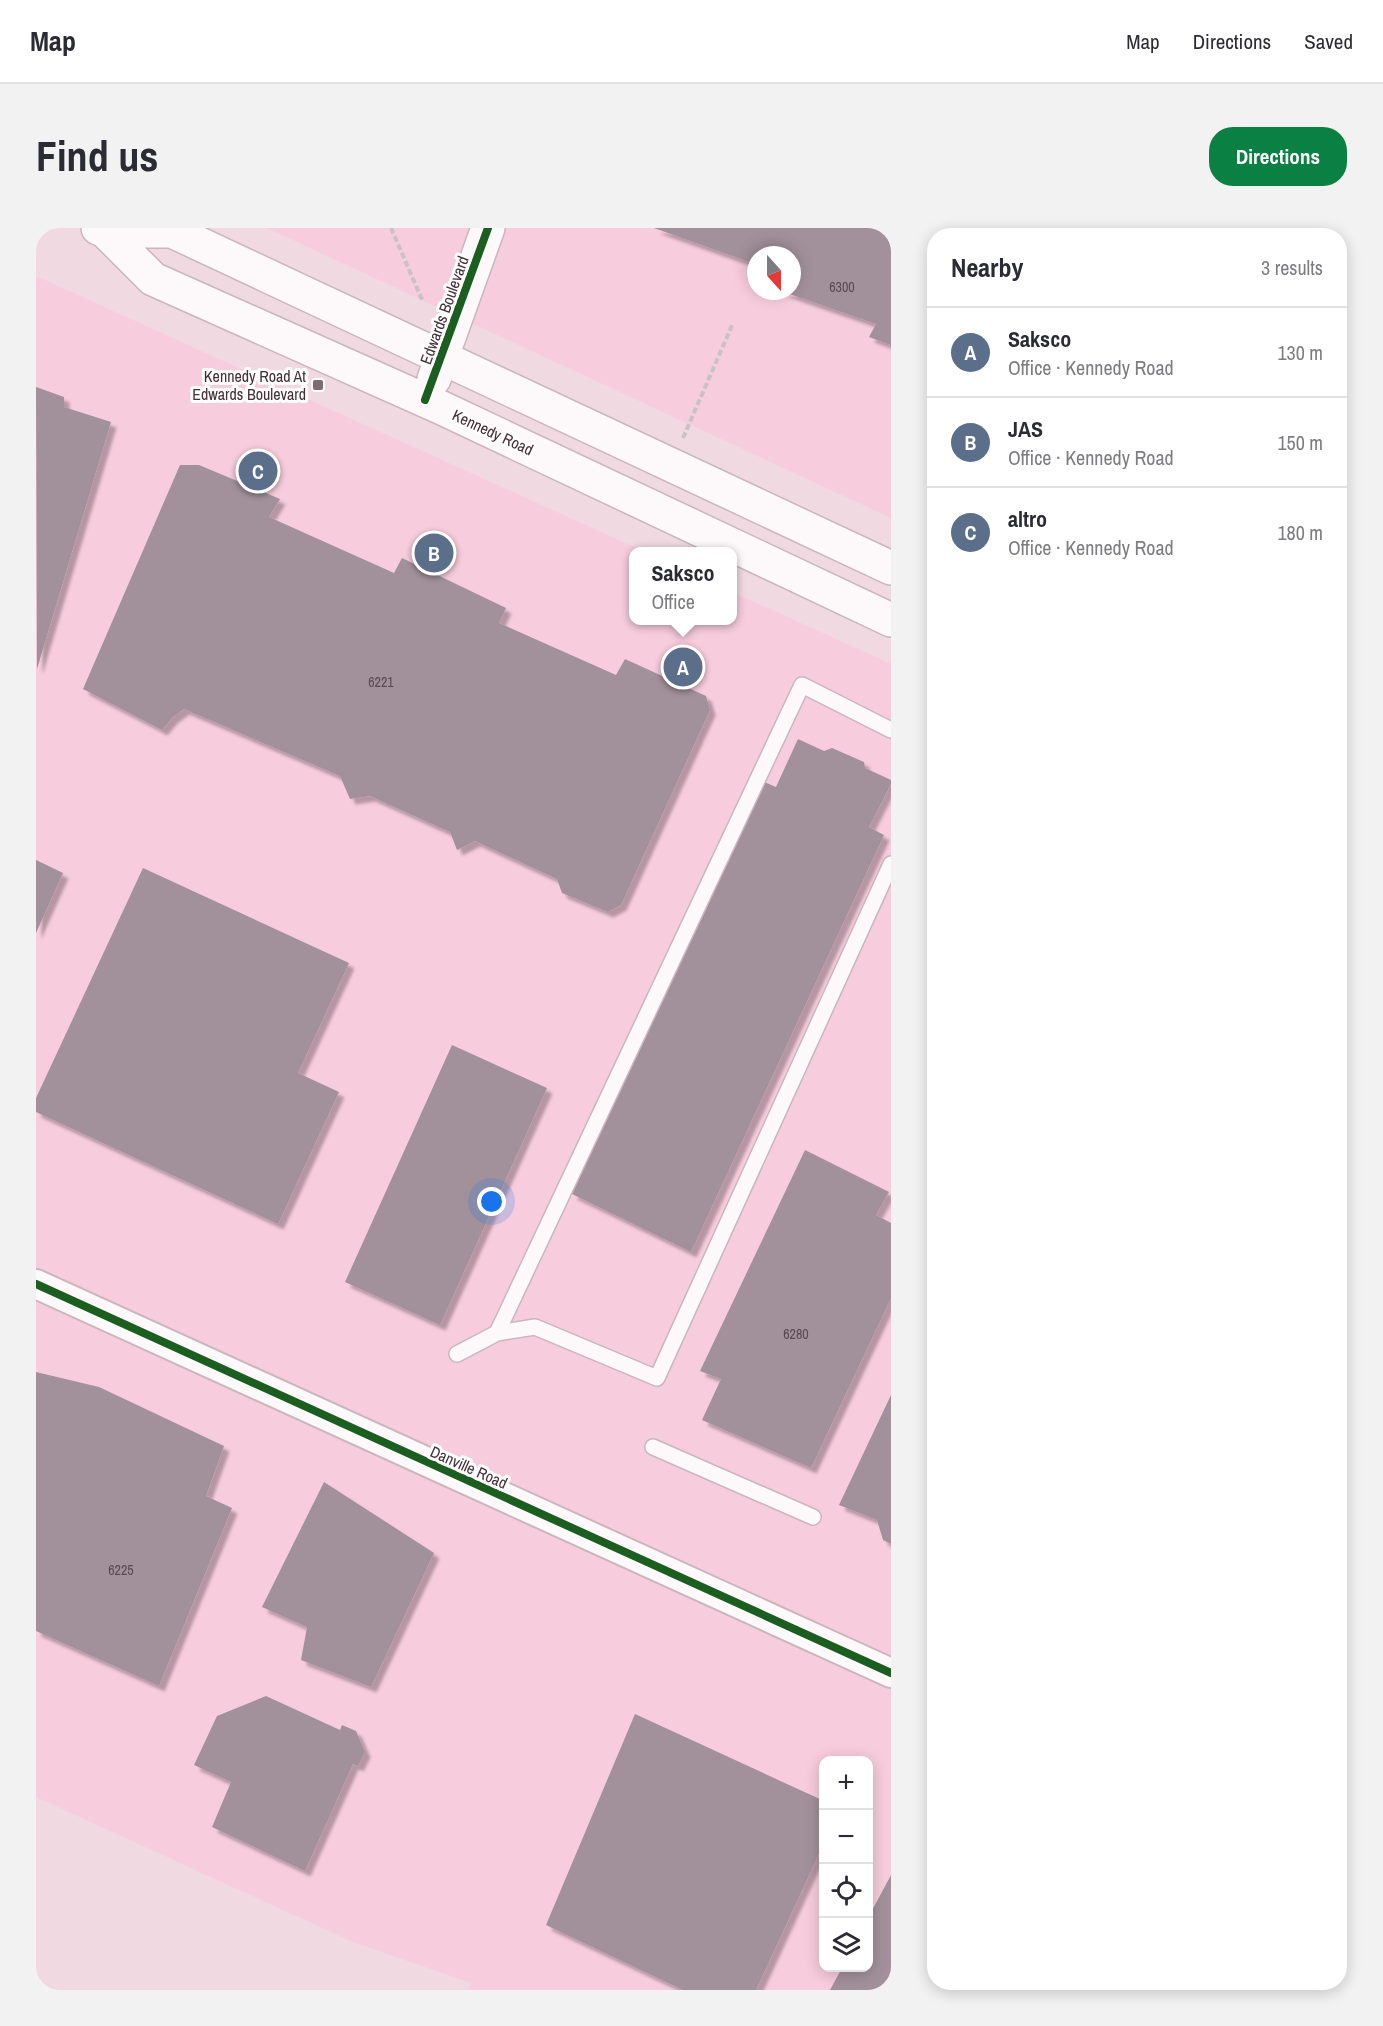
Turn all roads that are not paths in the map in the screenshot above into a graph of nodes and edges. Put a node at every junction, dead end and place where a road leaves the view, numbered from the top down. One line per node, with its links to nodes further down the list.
1 (488, 228): 3 (main road, Edwards Boulevard)
2 (101, 230): 3 (main road, Kennedy Road); 4 (main road, Kennedy Road)
3 (442, 358): 4 (main road, Edwards Boulevard); 7 (main road, Kennedy Road)
4 (425, 400): 5 (main road, Kennedy Road)
5 (736, 547)
6 (737, 547): 8 (main road, Kennedy Road)
7 (891, 568)
8 (891, 620)
9 (891, 730): 12 (lane)
10 (891, 864): 12 (lane)
11 (36, 1284): 16 (street, Danville Road)
12 (497, 1333): 13 (lane)
13 (458, 1354)
14 (653, 1446): 15 (lane)
15 (813, 1517)
16 (891, 1673)

